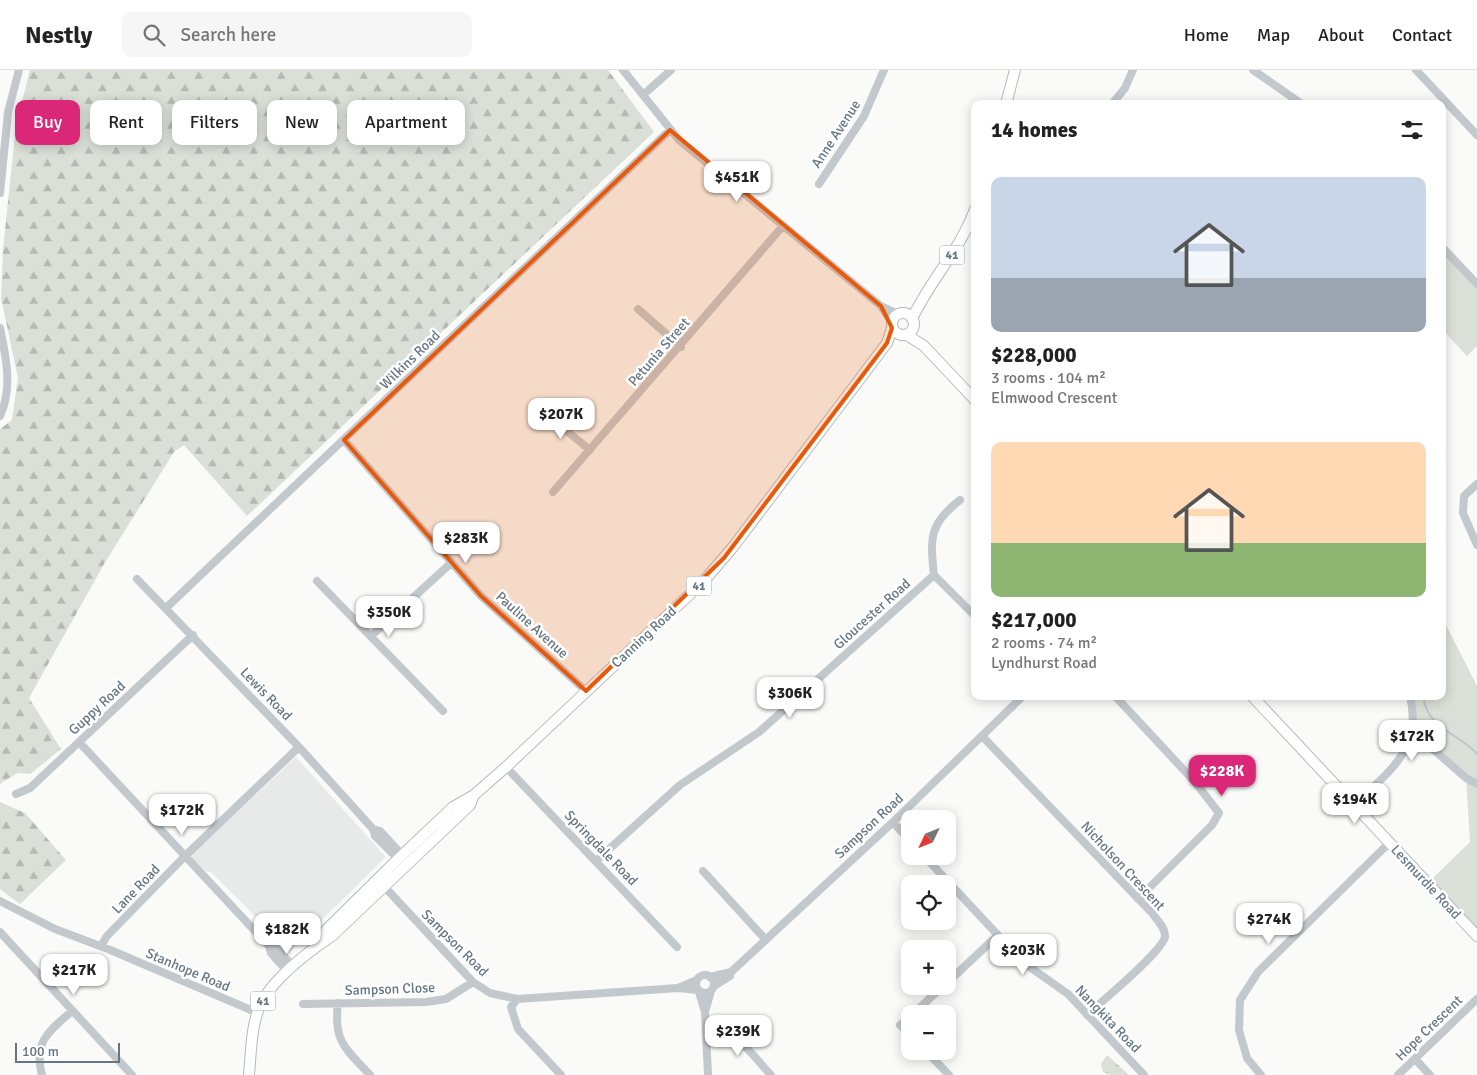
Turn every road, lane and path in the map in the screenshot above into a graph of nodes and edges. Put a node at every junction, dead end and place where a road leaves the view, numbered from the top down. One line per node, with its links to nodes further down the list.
1 (19, 70): 18 (street)
2 (623, 70): 9 (street)
3 (671, 70): 9 (street)
4 (884, 70): 17 (street, Anne Avenue)
5 (1015, 70): 10 (main road)
6 (1134, 70): 11 (street)
7 (1253, 70): 12 (street)
8 (1416, 70): 13 (street)
9 (643, 95): 15 (street)
10 (1007, 100)
11 (1115, 100)
12 (1296, 100)
13 (1444, 100)
14 (1446, 102): 16 (street)
15 (670, 130): 20 (street); 30 (street, Wilkins Road)
16 (1477, 135)
17 (818, 184)
18 (0, 192)
19 (971, 216): 24 (main road, 41)
20 (782, 227): 24 (street); 26 (street, Petunia Street)
21 (1446, 251): 22 (street)
22 (1477, 284)
23 (638, 309): 26 (street)
24 (902, 324): 27 (main road); 44 (main road, Canning Road / 41)
25 (0, 328): 29 (street)
26 (681, 347): 31 (street, Petunia Street)
27 (971, 396)
28 (546, 414): 31 (street)
29 (0, 416)
30 (344, 440): 36 (street, Pauline Avenue); 40 (street, Wilkins Road)
31 (590, 450): 33 (street, Petunia Street)
32 (1477, 484): 35 (street)
33 (553, 492)
34 (960, 500): 37 (street)
35 (1477, 545)
36 (450, 564): 43 (street); 44 (street, Pauline Avenue)
37 (934, 574): 41 (street); 64 (street, Gloucester Road)
38 (137, 579): 40 (street, Lewis Road)
39 (317, 581): 43 (street)
40 (167, 607): 42 (street, Lewis Road)
41 (971, 612)
42 (193, 635): 52 (street, Guppy Road); 53 (street, Lewis Road)
43 (371, 636): 49 (street)
44 (586, 691): 54 (main road, Canning Road / 41)
45 (1019, 700): 50 (street, Sampson Road)
46 (1120, 700): 69 (street)
47 (1256, 700): 58 (main road, Lesmurdie Road)
48 (1411, 700): 51 (street)
49 (443, 711)
50 (982, 736): 59 (street, Sampson Road); 69 (street, Nicholson Crescent)
51 (1412, 738): 55 (street); 58 (street)
52 (79, 742): 56 (street, Guppy Road); 62 (street)
53 (299, 747): 62 (street, Lane Road); 63 (street, Lewis Road)
54 (506, 767): 57 (main road, Canning Road / 41); 64 (street, Springdale Road)
55 (1477, 784)
56 (16, 794)
57 (474, 796): 63 (main road, Canning Road / 41); 65 (main road, Canning Road / 41)
58 (1354, 804): 61 (main road, Lesmurdie Road)
59 (893, 822): 60 (street); 74 (street, Sampson Road)
60 (901, 831)
61 (1389, 843): 73 (main road, Lesmurdie Road); 108 (street)
62 (185, 856): 75 (street, Lane Road); 77 (street)
63 (400, 857): 65 (street, Lewis Road); 68 (main road, Canning Road / 41)
64 (596, 861): 76 (street, Springdale Road)
65 (407, 864): 68 (main road, Canning Road / 41)
66 (932, 865): 72 (street, Nangkita Road)
67 (703, 872): 74 (street)
68 (381, 884): 77 (main road, Canning Road / 41); 82 (street, Sampson Road)
69 (1138, 899): 95 (street, Nicholson Crescent)
70 (0, 901): 75 (street, Stanhope Road)
71 (0, 932): 92 (street)
72 (998, 936): 79 (street); 95 (street, Nangkita Road)
73 (1477, 936)
74 (766, 940): 78 (street, Sampson Road)
75 (101, 946): 94 (street, Stanhope Road)
76 (678, 947)
77 (291, 969): 94 (main road, Canning Road / 41)
78 (731, 972): 80 (street, Sampson Road); 84 (street, Sampson Road)
79 (956, 975)
80 (710, 977): 81 (street); 84 (street)
81 (697, 980): 83 (street, Sampson Road); 85 (street)
82 (473, 982): 87 (street, Sampson Road); 89 (street, Sampson Close)
83 (678, 988): 85 (street, Sampson Road); 87 (street, Sampson Road)
84 (712, 989): 85 (street); 93 (street)
85 (699, 991): 93 (street)
86 (932, 995): 91 (street)
87 (517, 999): 103 (street)
88 (1477, 999): 97 (street, Hope Crescent)
89 (338, 1003): 90 (street, Sampson Close); 102 (street)
90 (303, 1004)
91 (922, 1005)
92 (72, 1011): 99 (street); 100 (street)
93 (705, 1012): 96 (street)
94 (258, 1013): 101 (main road, Canning Road / 41)
95 (1087, 1015): 107 (street, Nangkita Road)
96 (706, 1034): 104 (street); 105 (street)
97 (1415, 1059): 109 (street, Hope Crescent); 110 (street)
98 (935, 1060): 106 (street)
99 (42, 1075)
100 (132, 1075)
101 (249, 1075)
102 (370, 1075)
103 (561, 1075)
104 (708, 1075)
105 (771, 1075)
106 (949, 1075)
107 (1144, 1075)
108 (1261, 1075)
109 (1398, 1075)
110 (1430, 1075)

